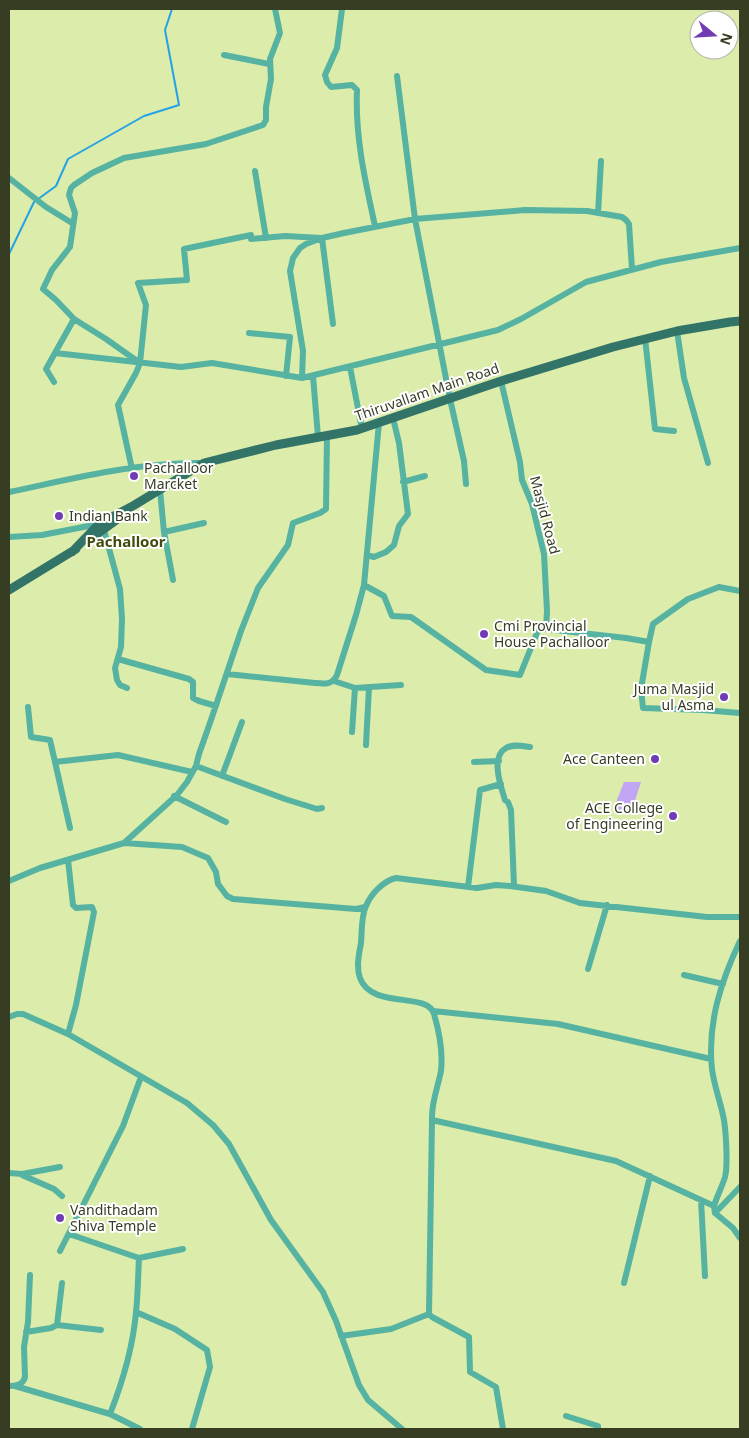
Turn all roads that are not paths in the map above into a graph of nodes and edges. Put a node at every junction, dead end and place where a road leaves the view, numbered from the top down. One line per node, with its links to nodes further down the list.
1 (275, 9): 4 (street)
2 (342, 9): 12 (street)
3 (224, 55): 4 (street)
4 (269, 64): 11 (street)
5 (397, 76): 10 (street)
6 (601, 161): 9 (street)
7 (255, 171): 13 (street)
8 (9, 178): 11 (street)
9 (598, 213): 10 (street); 16 (street)
10 (415, 219): 12 (street); 23 (street)
11 (72, 223): 17 (street)
12 (375, 226): 14 (street)
13 (266, 238): 14 (street); 25 (street)
14 (322, 238): 19 (street); 29 (street)
15 (740, 248): 16 (street)
16 (632, 269): 23 (street)
17 (74, 319): 24 (street); 25 (street)
18 (740, 321): 20 (main road, Thiruvallam Main Road)
19 (333, 324)
20 (676, 331): 22 (main road, Thiruvallam Main Road); 40 (street)
21 (249, 333): 27 (street)
22 (646, 338): 30 (main road, Thiruvallam Main Road); 36 (street)
23 (440, 345): 26 (street); 32 (street)
24 (55, 353): 25 (street); 31 (street)
25 (140, 363): 27 (street); 41 (street)
26 (350, 368): 28 (street); 35 (street)
27 (286, 376): 29 (street)
28 (313, 376): 29 (street); 38 (street)
29 (302, 378)
30 (501, 381): 32 (main road, Thiruvallam Main Road); 56 (street, Masjid Road)
31 (54, 382)
32 (450, 400): 33 (main road, Thiruvallam Main Road); 44 (street)
33 (393, 418): 34 (main road, Thiruvallam Main Road); 43 (street)
34 (379, 423): 35 (main road, Thiruvallam Main Road); 51 (street)
35 (362, 429): 37 (main road, Thiruvallam Main Road)
36 (674, 431)
37 (327, 436): 38 (main road, Thiruvallam Main Road); 59 (street)
38 (318, 438): 39 (main road, Thiruvallam Main Road)
39 (204, 463): 41 (street); 45 (main road, Thiruvallam Main Road)
40 (708, 463)
41 (132, 469): 46 (street)
42 (425, 476): 43 (street)
43 (403, 482): 51 (street)
44 (466, 484)
45 (160, 490): 48 (main road, Thiruvallam Main Road); 49 (street)
46 (9, 492)
47 (204, 523): 49 (street)
48 (101, 527): 50 (street); 54 (main road, Thiruvallam Main Road); 58 (street)
49 (164, 532): 52 (street)
50 (9, 537)
51 (367, 555): 53 (street)
52 (173, 580)
53 (364, 585): 56 (street); 60 (street)
54 (9, 590)
55 (740, 591): 57 (street)
56 (546, 629): 57 (street)
57 (649, 642): 67 (street)
58 (118, 660): 63 (street); 65 (street)
59 (227, 674): 60 (street); 65 (street)
60 (334, 681): 64 (street)
61 (401, 685): 62 (street)
62 (369, 687): 64 (street); 70 (street)
63 (127, 688)
64 (355, 688): 69 (street)
65 (216, 706): 75 (street)
66 (28, 707): 73 (street)
67 (740, 714)
68 (242, 722): 77 (street)
69 (352, 732)
70 (366, 745)
71 (530, 747): 72 (street)
72 (499, 761): 74 (street); 78 (street)
73 (55, 762): 76 (street); 82 (street)
74 (474, 762)
75 (196, 766): 76 (street); 77 (street)
76 (192, 772): 79 (street)
77 (222, 776): 80 (street)
78 (501, 784): 86 (street); 87 (street)
79 (174, 796): 81 (street); 83 (street)
80 (322, 808)
81 (226, 822)
82 (70, 828)
83 (124, 843): 84 (street); 89 (street)
84 (68, 860): 85 (street); 97 (street)
85 (9, 881)
86 (514, 886): 87 (street); 88 (street)
87 (468, 887): 89 (street)
88 (607, 905): 90 (street); 92 (street)
89 (365, 907): 95 (street)
90 (740, 917)
91 (740, 941): 94 (street)
92 (588, 969)
93 (684, 975): 94 (street)
94 (723, 984): 98 (street)
95 (433, 1011): 98 (street); 100 (street)
96 (9, 1017): 97 (street)
97 (68, 1034): 99 (street)
98 (711, 1059): 108 (street)
99 (141, 1077): 110 (street); 124 (street)
100 (432, 1120): 104 (street); 120 (street)
101 (60, 1167): 103 (street)
102 (9, 1173): 103 (street)
103 (19, 1173): 106 (street)
104 (650, 1176): 107 (street); 118 (street)
105 (740, 1187): 109 (street)
106 (62, 1196)
107 (701, 1200): 108 (street); 116 (street)
108 (714, 1206): 109 (street)
109 (715, 1214): 111 (street)
110 (69, 1234): 113 (street); 114 (street)
111 (740, 1238)
112 (183, 1249): 114 (street)
113 (60, 1251)
114 (139, 1258): 119 (street)
115 (30, 1275): 123 (street)
116 (704, 1276)
117 (62, 1282): 121 (street)
118 (624, 1282)
119 (136, 1312): 126 (street); 129 (street)
120 (430, 1314): 124 (street); 131 (street)
121 (57, 1325): 122 (street); 123 (street)
122 (101, 1330)
123 (26, 1332): 125 (street)
124 (341, 1336): 130 (street)
125 (12, 1386): 126 (street)
126 (110, 1414): 128 (street)
127 (566, 1416): 132 (street)
128 (140, 1429)
129 (192, 1429)
130 (402, 1429)
131 (503, 1429)
132 (598, 1429)

